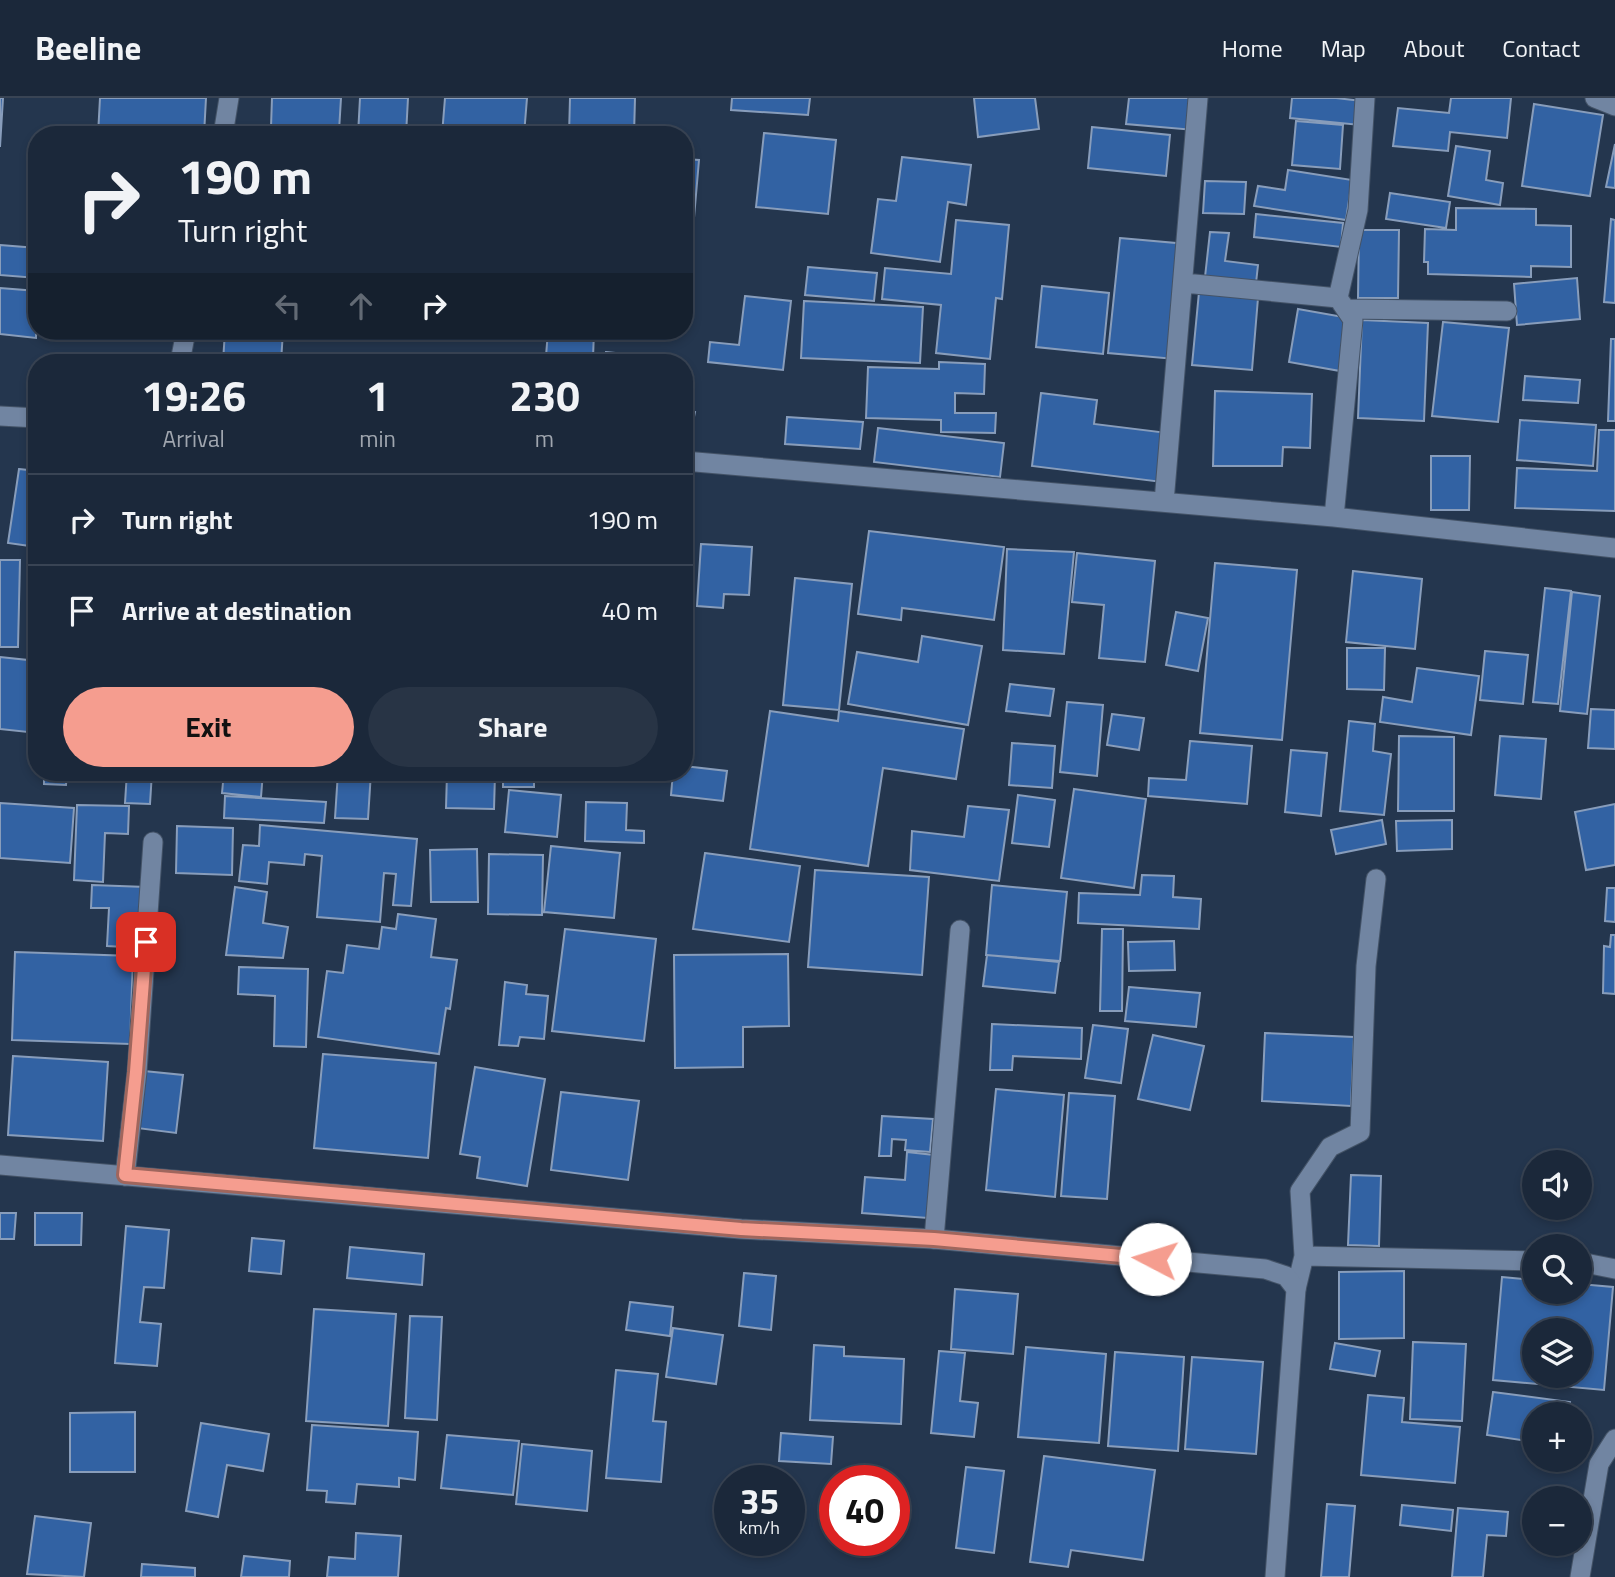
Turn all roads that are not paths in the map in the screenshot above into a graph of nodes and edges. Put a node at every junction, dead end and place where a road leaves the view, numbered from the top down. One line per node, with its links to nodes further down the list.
1 (229, 98): 6 (street)
2 (1198, 98): 7 (street)
3 (1365, 98): 8 (street)
4 (1595, 98): 5 (street)
5 (1615, 106)
6 (224, 126)
7 (1184, 283): 8 (street); 13 (street)
8 (1342, 303): 9 (street); 14 (street)
9 (1507, 311)
10 (0, 416): 11 (street)
11 (28, 418)
12 (693, 462): 13 (street)
13 (1164, 502): 14 (street)
14 (1334, 517): 15 (street)
15 (1615, 548)
16 (153, 842): 20 (street)
17 (1376, 879): 22 (street)
18 (960, 930): 21 (street)
19 (0, 1165): 20 (street)
20 (125, 1175): 21 (street)
21 (934, 1239): 26 (street)
22 (1304, 1256): 23 (street); 26 (street)
23 (1522, 1261)
24 (1592, 1264): 25 (street)
25 (1615, 1269)
26 (1296, 1289): 28 (street)
27 (1615, 1438): 29 (street)
28 (1275, 1577)
29 (1580, 1577)

